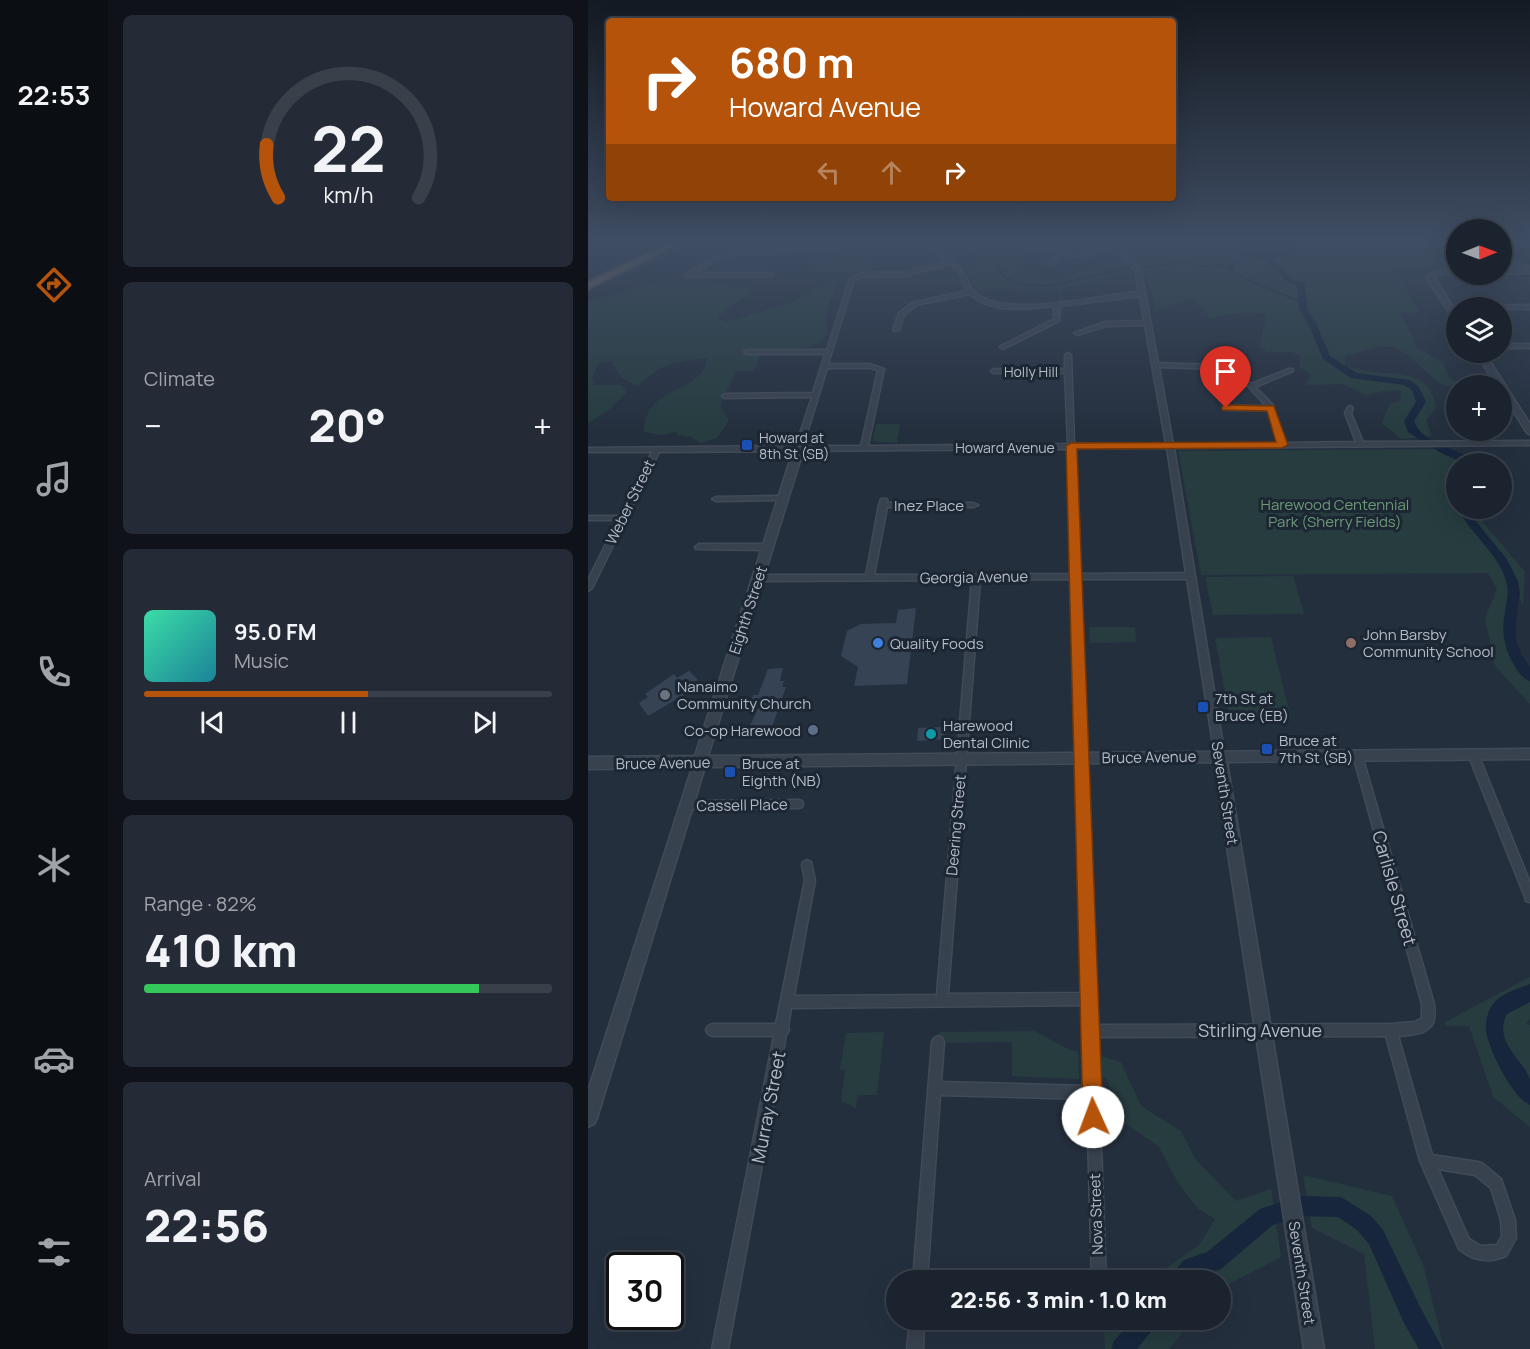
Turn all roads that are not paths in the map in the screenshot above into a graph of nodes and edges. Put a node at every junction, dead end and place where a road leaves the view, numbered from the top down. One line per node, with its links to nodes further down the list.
1 (1057, 305): 12 (street)
2 (844, 306): 14 (street, Eighth Street)
3 (911, 306): 8 (street)
4 (1144, 306): 7 (street, Seventh Street)
5 (1512, 307): 6 (street)
6 (1530, 307)
7 (1147, 323): 9 (street); 16 (street, Seventh Street)
8 (896, 330)
9 (1077, 333)
10 (1512, 346): 11 (street)
11 (1530, 346)
12 (1003, 347)
13 (747, 352): 14 (street)
14 (829, 352): 17 (street, Eighth Street)
15 (1068, 355): 20 (street, Nova Street)
16 (1155, 365): 21 (street); 33 (street, Seventh Street)
17 (824, 366): 22 (street, Eighth Street); 35 (street)
18 (1291, 370): 21 (street)
19 (994, 371): 20 (street, Holly Hill)
20 (1069, 371): 32 (street, Nova Street)
21 (1251, 386): 26 (street)
22 (815, 395): 23 (street); 34 (street, Eighth Street)
23 (725, 396)
24 (1512, 403): 28 (street)
25 (1226, 408): 26 (street)
26 (1271, 408): 31 (street)
27 (1350, 408): 30 (street)
28 (1530, 432)
29 (1530, 443): 30 (street, Howard Avenue)
30 (1360, 444): 31 (street, Howard Avenue)
31 (1282, 445): 33 (street, Howard Avenue)
32 (1071, 446): 33 (street, Howard Avenue); 35 (street, Howard Avenue); 49 (street, Nova Street)
33 (1170, 446): 45 (street, Seventh Street)
34 (799, 448): 35 (street, Howard Avenue); 36 (street, Howard Avenue); 38 (street, Eighth Street)
35 (864, 448)
36 (657, 449): 37 (street, Howard Avenue); 42 (street, Weber Street)
37 (588, 450)
38 (783, 498): 39 (street); 44 (street, Eighth Street)
39 (716, 499)
40 (974, 505): 47 (street, Inez Place)
41 (588, 518): 42 (street)
42 (622, 518): 50 (street, Weber Street)
43 (699, 547): 44 (street)
44 (768, 547): 46 (street, Eighth Street)
45 (1191, 576): 49 (street, Georgia Avenue); 54 (street, Seventh Street)
46 (758, 578): 47 (street, Georgia Avenue); 57 (street, Eighth Street)
47 (869, 578): 48 (street, Georgia Avenue)
48 (976, 578): 49 (street, Georgia Avenue); 56 (street, Deering Street)
49 (1076, 578): 55 (street, Nova Street)
50 (588, 588)
51 (1473, 754): 52 (street, Bruce Avenue); 53 (street, Bruce Avenue); 62 (street)
52 (1530, 754)
53 (1358, 755): 54 (street, Bruce Avenue); 66 (street, Carlisle Street)
54 (1220, 757): 55 (street, Bruce Avenue); 69 (street, Seventh Street)
55 (1082, 758): 56 (street, Bruce Avenue); 63 (street, Nova Street)
56 (961, 759): 57 (street, Bruce Avenue); 64 (street, Deering Street)
57 (700, 762): 58 (street, Bruce Avenue); 60 (street, Eighth Street)
58 (588, 763)
59 (798, 804): 60 (street, Cassell Place)
60 (687, 805): 75 (street, Eighth Street)
61 (807, 865): 65 (street, Murray Street)
62 (1530, 897)
63 (1089, 999): 64 (street); 71 (street, Nova Street)
64 (942, 1000): 65 (street)
65 (788, 1002): 68 (street, Murray Street)
66 (1428, 1021): 70 (street, Stirling Avenue)
67 (712, 1030): 68 (street)
68 (783, 1030): 80 (street, Murray Street)
69 (1263, 1030): 70 (street, Stirling Avenue); 71 (street, Stirling Avenue); 82 (street, Seventh Street)
70 (1390, 1030): 76 (street)
71 (1090, 1031): 74 (street, Nova Street)
72 (938, 1042): 73 (street)
73 (934, 1088): 74 (street); 77 (street)
74 (1092, 1093): 78 (street, Nova Street)
75 (588, 1118)
76 (1427, 1161): 76 (street)
77 (921, 1270)
78 (1099, 1270)
79 (916, 1330): 81 (street)
80 (720, 1349)
81 (915, 1349)
82 (1314, 1349)

